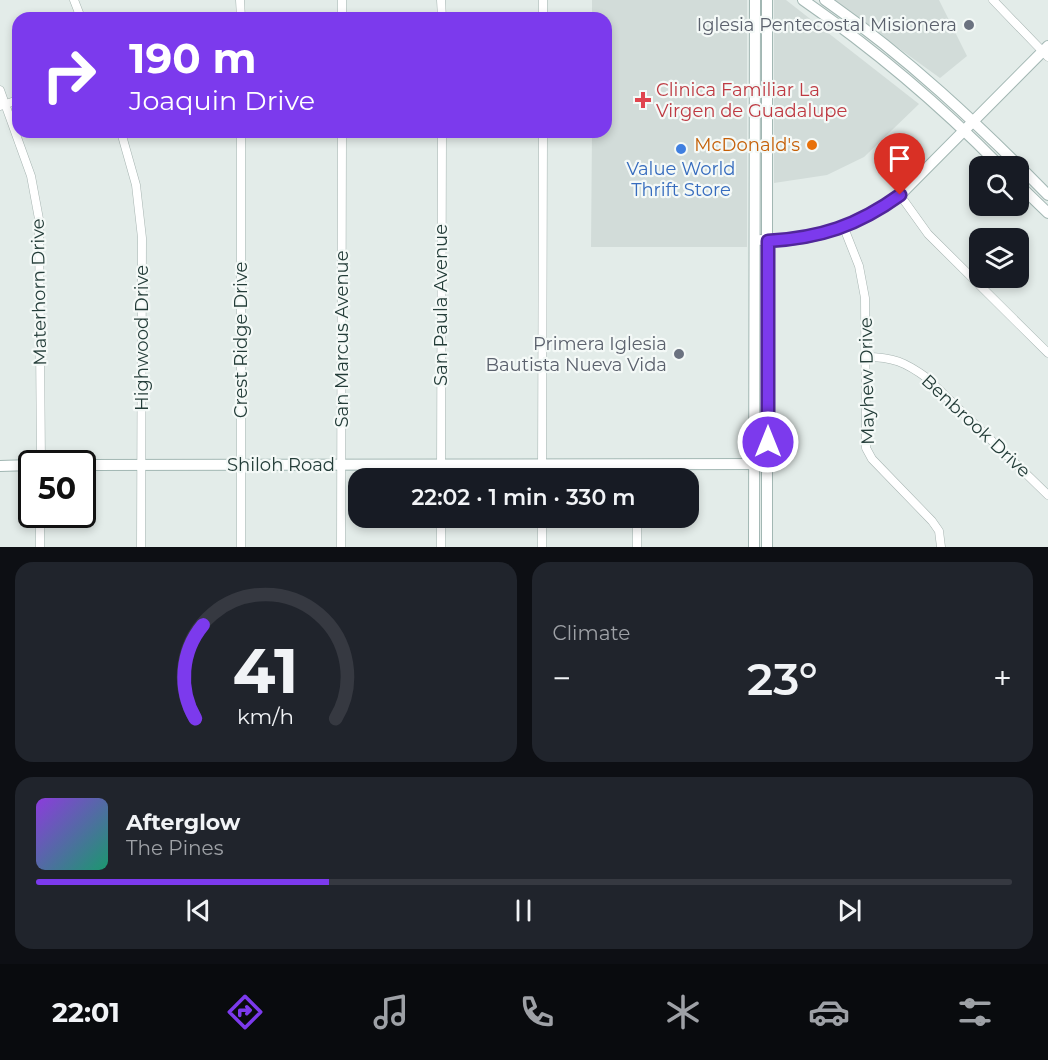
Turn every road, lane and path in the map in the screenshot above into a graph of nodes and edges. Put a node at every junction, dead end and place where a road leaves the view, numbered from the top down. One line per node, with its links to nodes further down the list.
1 (755, 0): 6 (main road)
2 (767, 0): 8 (main road)
3 (803, 0): 13 (main road)
4 (825, 0): 11 (main road)
5 (993, 0): 7 (street)
6 (755, 48): 8 (main road); 14 (main road)
7 (1046, 51): 11 (main road)
8 (767, 57): 15 (main road)
9 (0, 90): 10 (street, Materhorn Drive)
10 (3, 105): 12 (street, Materhorn Drive)
11 (974, 121): 13 (main road); 25 (main road)
12 (12, 128)
13 (964, 130): 22 (main road); 23 (main road)
14 (755, 137): 15 (main road); 28 (main road)
15 (768, 137): 29 (main road)
16 (16, 138): 32 (street, Materhorn Drive)
17 (124, 138): 38 (street, Highwood Drive)
18 (241, 138): 39 (street, Crest Ridge Drive)
19 (342, 138): 40 (street, San Marcus Avenue)
20 (442, 138): 41 (street, San Paula Avenue)
21 (543, 138): 42 (street)
22 (990, 156)
23 (900, 195): 27 (main road); 30 (street)
24 (1029, 195): 26 (main road)
25 (1048, 195)
26 (1048, 213)
27 (844, 228): 29 (main road); 31 (street, Mayhew Drive)
28 (754, 240): 29 (main road); 43 (main road)
29 (768, 241): 34 (main road)
30 (1048, 352)
31 (866, 357): 45 (street, Benbrook Drive); 59 (street, Mayhew Drive)
32 (41, 450)
33 (637, 464): 42 (main road, Shiloh Road); 43 (main road, Shiloh Road); 44 (street)
34 (768, 464): 43 (main road, Shiloh Road); 58 (main road)
35 (0, 465): 36 (main road)
36 (18, 465)
37 (96, 465): 38 (main road, Shiloh Road)
38 (141, 465): 39 (main road, Shiloh Road); 51 (street, Highwood Drive)
39 (241, 465): 40 (main road, Shiloh Road); 52 (street, Crest Ridge Drive)
40 (341, 465): 41 (main road, Shiloh Road); 53 (street, San Marcus Avenue)
41 (441, 465): 42 (main road, Shiloh Road)
42 (542, 465)
43 (754, 465): 57 (main road)
44 (637, 468)
45 (1048, 495)
46 (40, 528): 50 (street)
47 (441, 528): 54 (street)
48 (542, 528): 55 (street)
49 (637, 528): 56 (street)
50 (40, 547)
51 (141, 547)
52 (241, 547)
53 (341, 547)
54 (441, 547)
55 (542, 547)
56 (637, 547)
57 (754, 547)
58 (767, 547)
59 (941, 547)

